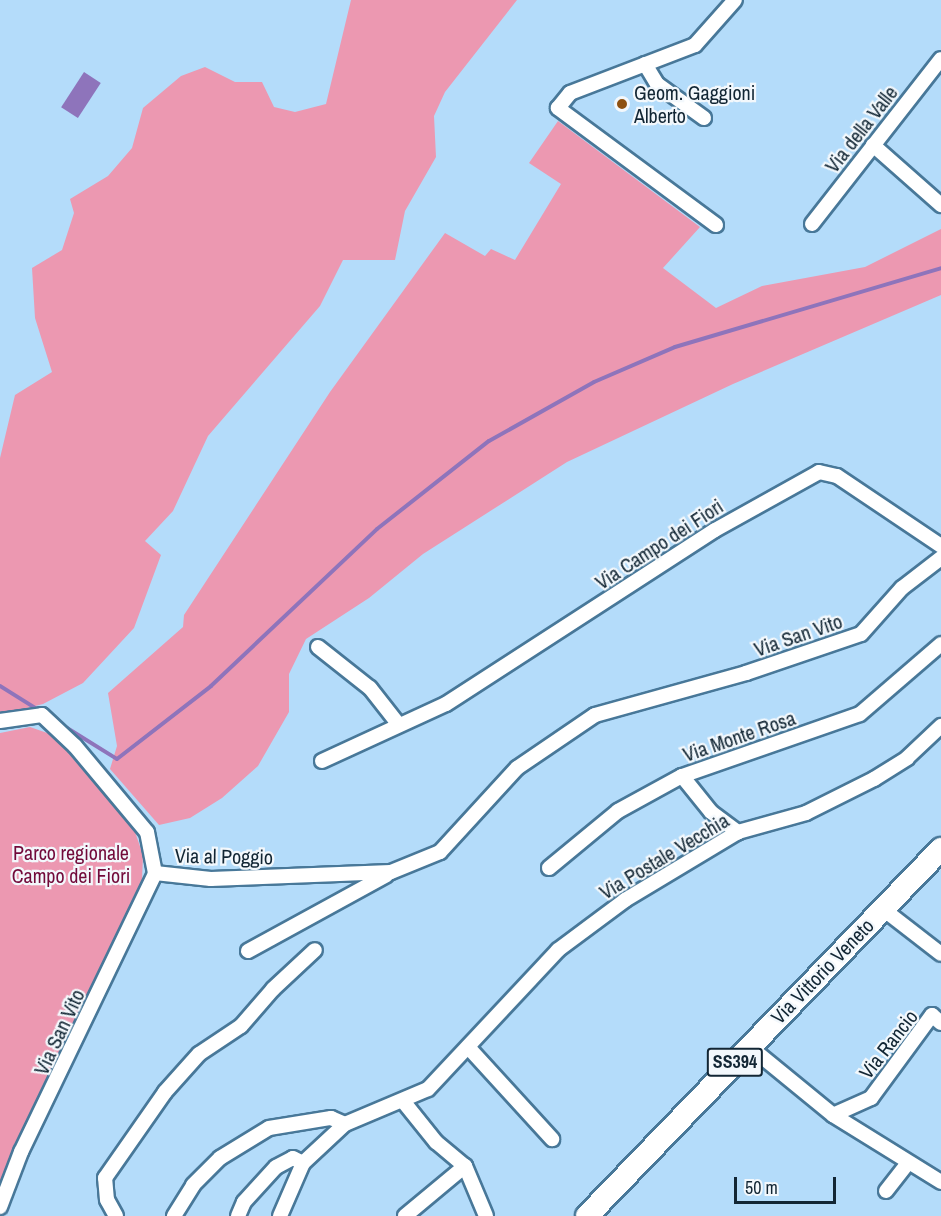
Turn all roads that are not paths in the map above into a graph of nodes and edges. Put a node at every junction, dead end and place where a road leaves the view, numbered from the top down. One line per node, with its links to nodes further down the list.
1 (735, 0): 3 (street)
2 (941, 58): 5 (street, Via della Valle)
3 (645, 64): 4 (street); 8 (street)
4 (704, 118)
5 (873, 145): 6 (street); 7 (street, Via della Valle)
6 (941, 204)
7 (812, 224)
8 (716, 225)
9 (941, 546): 15 (street, Via Campo dei Fiori)
10 (941, 558): 13 (street, Via San Vito)
11 (941, 644): 18 (street, Via Monte Rosa)
12 (318, 647): 15 (street)
13 (640, 700): 22 (street, Via al Poggio)
14 (0, 721): 23 (street, Via al Poggio)
15 (399, 725): 17 (street, Via Campo dei Fiori)
16 (941, 726): 19 (street, Via Postale Vecchia)
17 (322, 761)
18 (682, 776): 19 (street); 21 (street, Via Monte Rosa)
19 (738, 832): 29 (street, Via Postale Vecchia)
20 (941, 849): 24 (main road, SS394)
21 (549, 868)
22 (391, 872): 23 (street, Via al Poggio); 26 (street, Via al Poggio)
23 (155, 873): 40 (street, Via San Vito)
24 (883, 909): 27 (street); 30 (main road, Via Vittorio Veneto / SS394)
25 (315, 950): 41 (street)
26 (248, 951)
27 (941, 954)
28 (941, 1023): 32 (street, Via Rancio)
29 (468, 1047): 31 (street, Via Postale Vecchia); 34 (street)
30 (750, 1047): 32 (street); 47 (main road, Via Vittorio Veneto / SS394)
31 (403, 1101): 33 (street, Via Postale Vecchia); 37 (street)
32 (833, 1115): 36 (street)
33 (345, 1124): 35 (street, Via Postale Vecchia); 42 (street, Via Postale Vecchia)
34 (552, 1139)
35 (303, 1163): 43 (street); 44 (street, Via Postale Vecchia)
36 (907, 1164): 38 (street); 39 (street)
37 (465, 1166): 45 (street); 46 (street)
38 (941, 1182)
39 (886, 1191)
40 (0, 1208)
41 (116, 1216)
42 (174, 1216)
43 (238, 1216)
44 (280, 1216)
45 (405, 1216)
46 (486, 1216)
47 (587, 1216)

